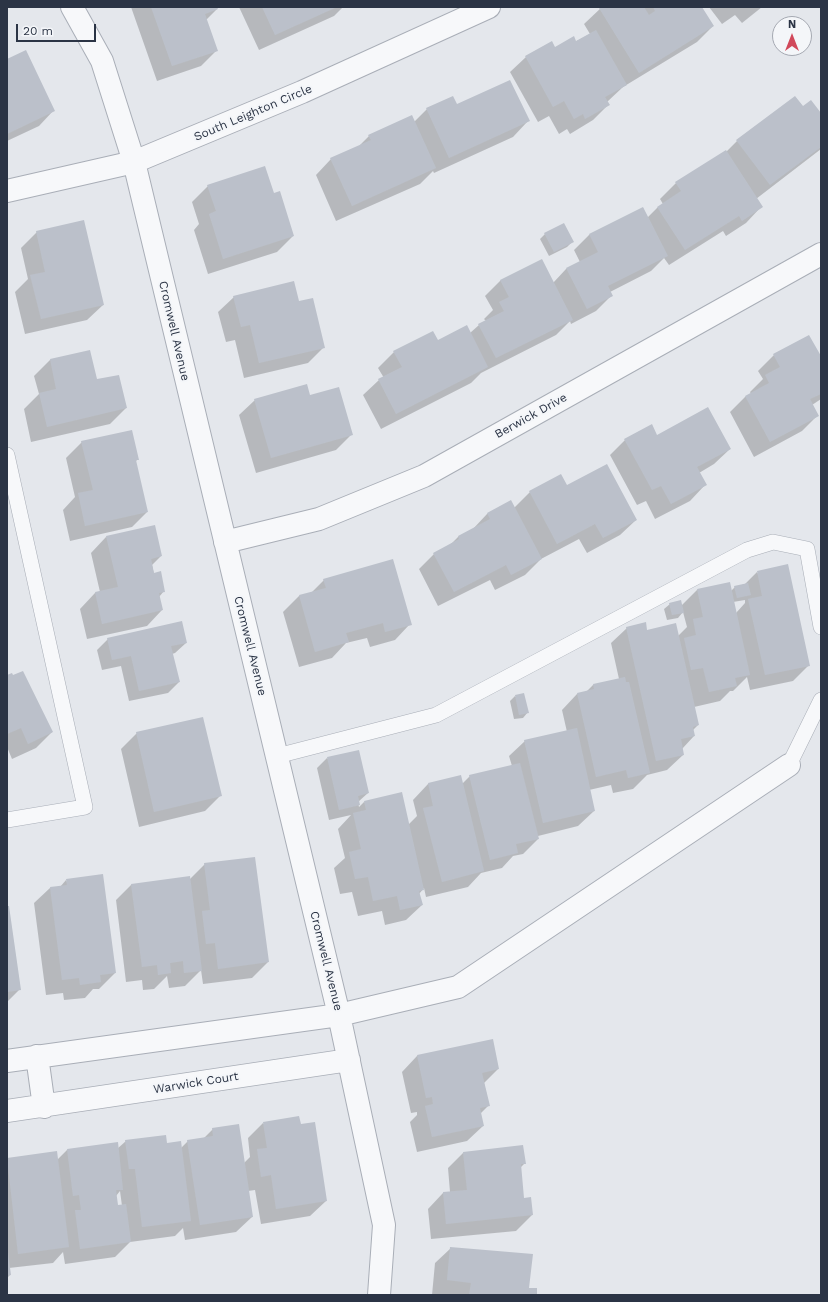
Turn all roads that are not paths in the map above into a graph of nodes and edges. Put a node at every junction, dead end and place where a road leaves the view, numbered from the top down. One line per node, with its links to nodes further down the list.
1 (72, 7): 3 (street, Cromwell Avenue)
2 (489, 7): 3 (street, South Leighton Circle)
3 (134, 162): 4 (street, South Leighton Circle); 7 (street, Cromwell Avenue)
4 (7, 191)
5 (821, 254): 7 (street, Berwick Drive)
6 (7, 455): 12 (lane)
7 (225, 542): 10 (street, Cromwell Avenue)
8 (821, 627): 10 (lane)
9 (821, 700): 11 (lane)
10 (277, 756): 13 (street, Cromwell Avenue)
11 (790, 765): 13 (street)
12 (7, 820)
13 (339, 1015): 14 (street); 15 (street, Cromwell Avenue)
14 (37, 1056): 16 (street); 17 (street)
15 (349, 1060): 17 (street, Warwick Court); 19 (street, Cromwell Avenue)
16 (7, 1061)
17 (44, 1107): 18 (street, Warwick Court)
18 (7, 1112)
19 (379, 1295)

